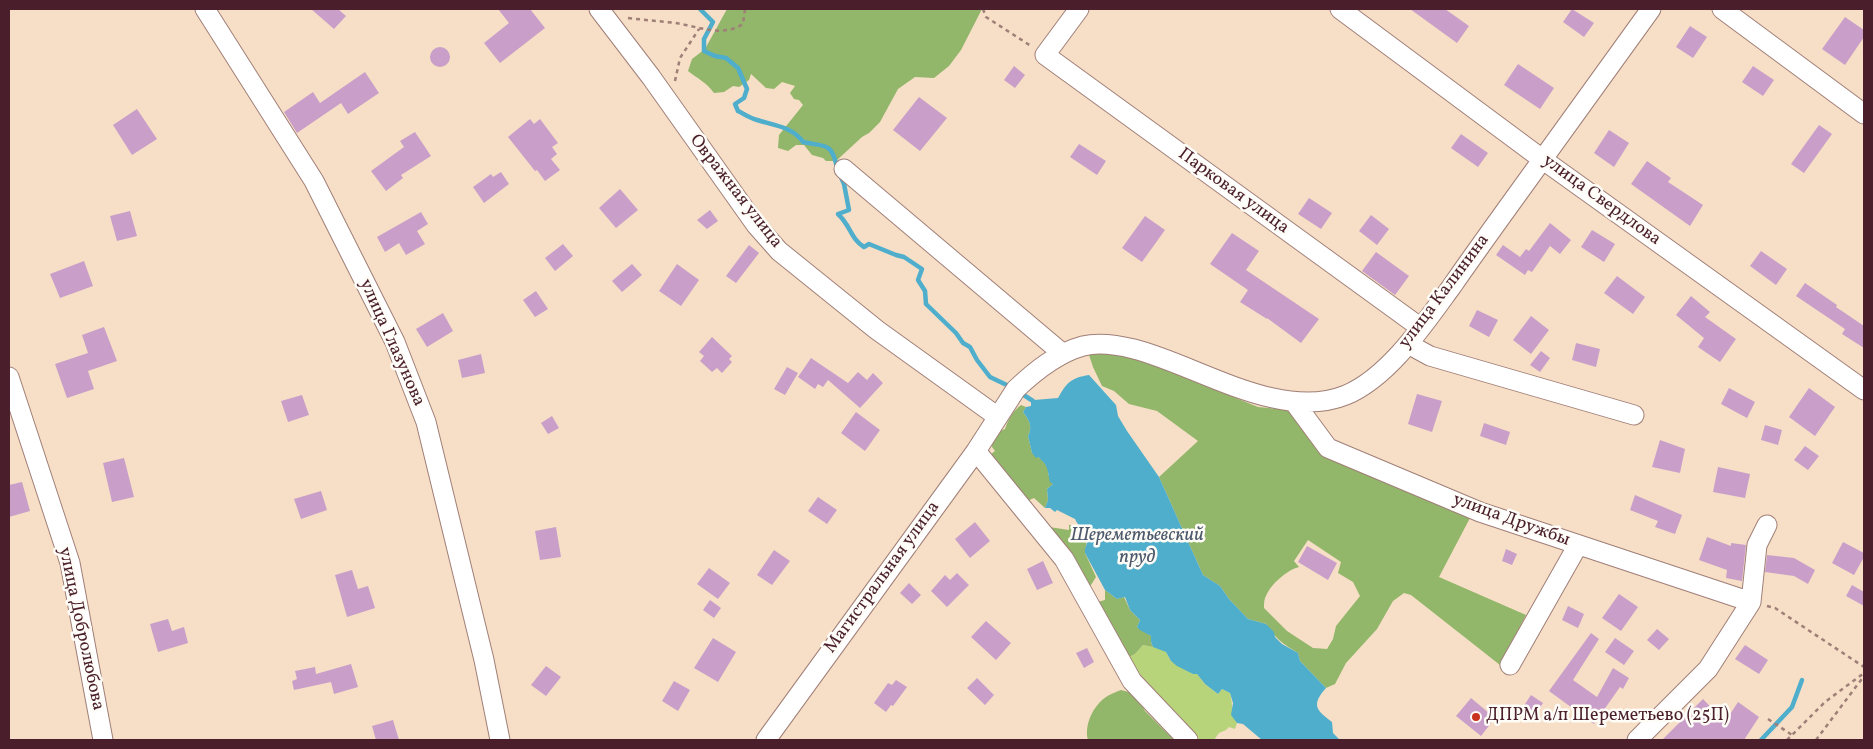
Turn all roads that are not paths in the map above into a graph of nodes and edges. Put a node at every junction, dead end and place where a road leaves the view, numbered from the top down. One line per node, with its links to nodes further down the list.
1 (205, 9): 24 (street, улица Глазунова)
2 (599, 9): 17 (street, Овражная улица)
3 (1079, 9): 10 (street, Парковая улица)
4 (1340, 9): 8 (street, улица Свердлова)
5 (1651, 9): 8 (street, улица Калинина)
6 (1722, 9): 7 (street)
7 (1862, 106)
8 (1542, 160): 10 (street, улица Калинина); 14 (street, улица Свердлова)
9 (844, 169): 12 (street)
10 (1421, 328): 11 (street, улица Калинина)
11 (1408, 344): 15 (street, улица Калинина); 16 (street)
12 (1062, 354): 15 (street, улица Калинина); 17 (street, улица Калинина)
13 (9, 377): 23 (street, улица Добролюбова)
14 (1864, 390)
15 (1294, 402): 20 (street, улица Дружбы)
16 (1634, 415)
17 (998, 416): 18 (street, Магистральная улица)
18 (976, 451): 25 (street, Магистральная улица); 26 (street)
19 (1767, 525): 21 (street)
20 (1578, 545): 21 (street, улица Дружбы); 22 (street)
21 (1751, 602): 27 (street)
22 (1510, 665)
23 (103, 740)
24 (500, 740)
25 (766, 740)
26 (1188, 740)
27 (1637, 740)

